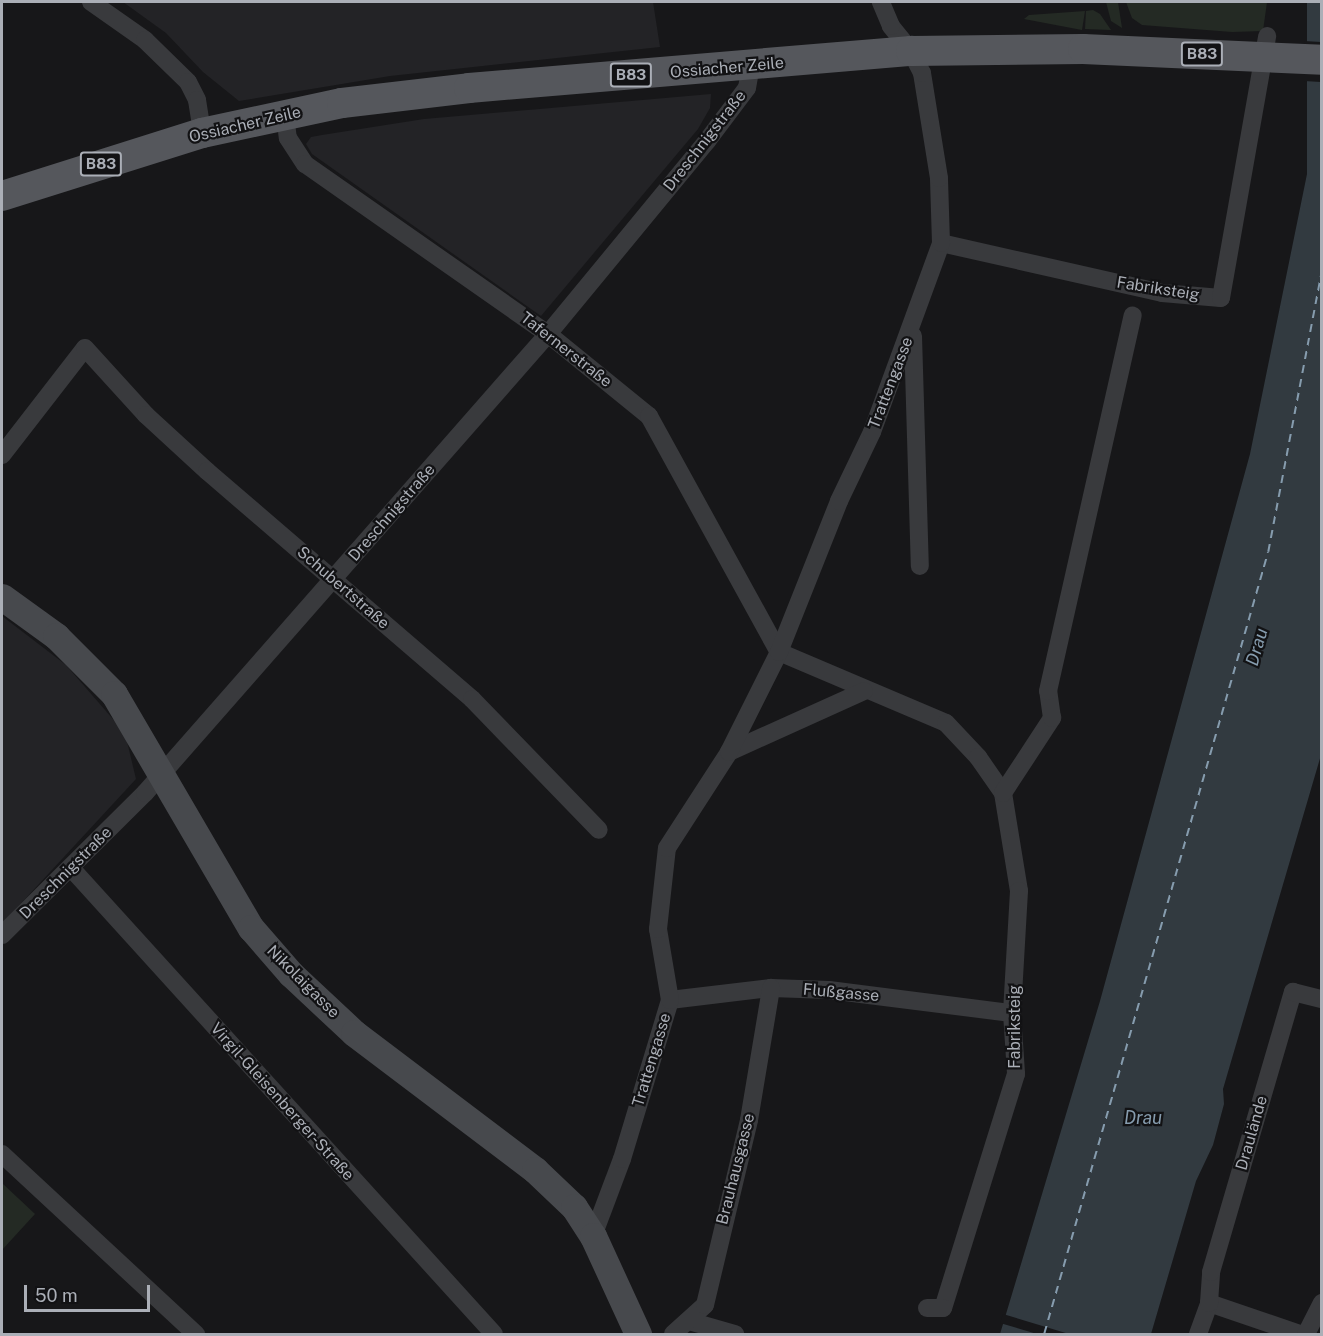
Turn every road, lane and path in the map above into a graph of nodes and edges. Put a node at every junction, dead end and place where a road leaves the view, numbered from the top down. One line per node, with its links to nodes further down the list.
1 (92, 2): 8 (street)
2 (881, 2): 4 (street, Trattengasse)
3 (1268, 36): 10 (street, Fabriksteig)
4 (911, 51): 5 (main road, Ossiacher Zeile / B83, bridge); 6 (main road, Ossiacher Zeile / B83); 10 (street, Trattengasse)
5 (1322, 60)
6 (751, 66): 7 (main road, Ossiacher Zeile / B83); 13 (street, Dreschnigstraße)
7 (285, 115): 8 (main road, Ossiacher Zeile / B83); 13 (street, Tafernerstraße)
8 (202, 133): 9 (main road, Ossiacher Zeile / B83)
9 (2, 196)
10 (941, 243): 12 (street, Trattengasse)
11 (1132, 315): 22 (street, Fabriksteig)
12 (912, 328): 15 (street); 18 (street, Trattengasse)
13 (548, 333): 16 (street, Dreschnigstraße); 18 (street, Tafernerstraße)
14 (2, 455): 16 (street, Schubertstraße)
15 (920, 566)
16 (333, 580): 21 (street, Dreschnigstraße); 23 (street, Schubertstraße)
17 (2, 597): 21 (street, Nikolaigasse)
18 (779, 652): 19 (street, Fabriksteig); 20 (street, Trattengasse)
19 (864, 691): 20 (street); 22 (street, Fabriksteig)
20 (729, 752): 28 (street, Trattengasse)
21 (161, 775): 24 (street, Dreschnigstraße); 31 (street, Nikolaigasse)
22 (1003, 793): 29 (street, Fabriksteig)
23 (599, 830)
24 (71, 868): 25 (street, Dreschnigstraße); 37 (street, Virgil-Gleisenberger-Straße)
25 (2, 935)
26 (771, 988): 28 (street, Flußgasse); 29 (street, Flußgasse); 35 (street, Brauhausgasse)
27 (1322, 999): 32 (street, Draulände)
28 (670, 1000): 31 (street, Trattengasse)
29 (1012, 1013): 34 (street, Fabriksteig)
30 (2, 1154): 36 (street)
31 (593, 1236): 38 (street, Nikolaigasse)
32 (1209, 1303): 41 (street, Draulände); 42 (street)
33 (1322, 1304): 43 (street)
34 (927, 1308)
35 (689, 1320): 39 (street, Brauhausgasse); 40 (street)
36 (196, 1335)
37 (494, 1335)
38 (638, 1335)
39 (673, 1335)
40 (735, 1335)
41 (1198, 1335)
42 (1300, 1335)
43 (1306, 1335)

